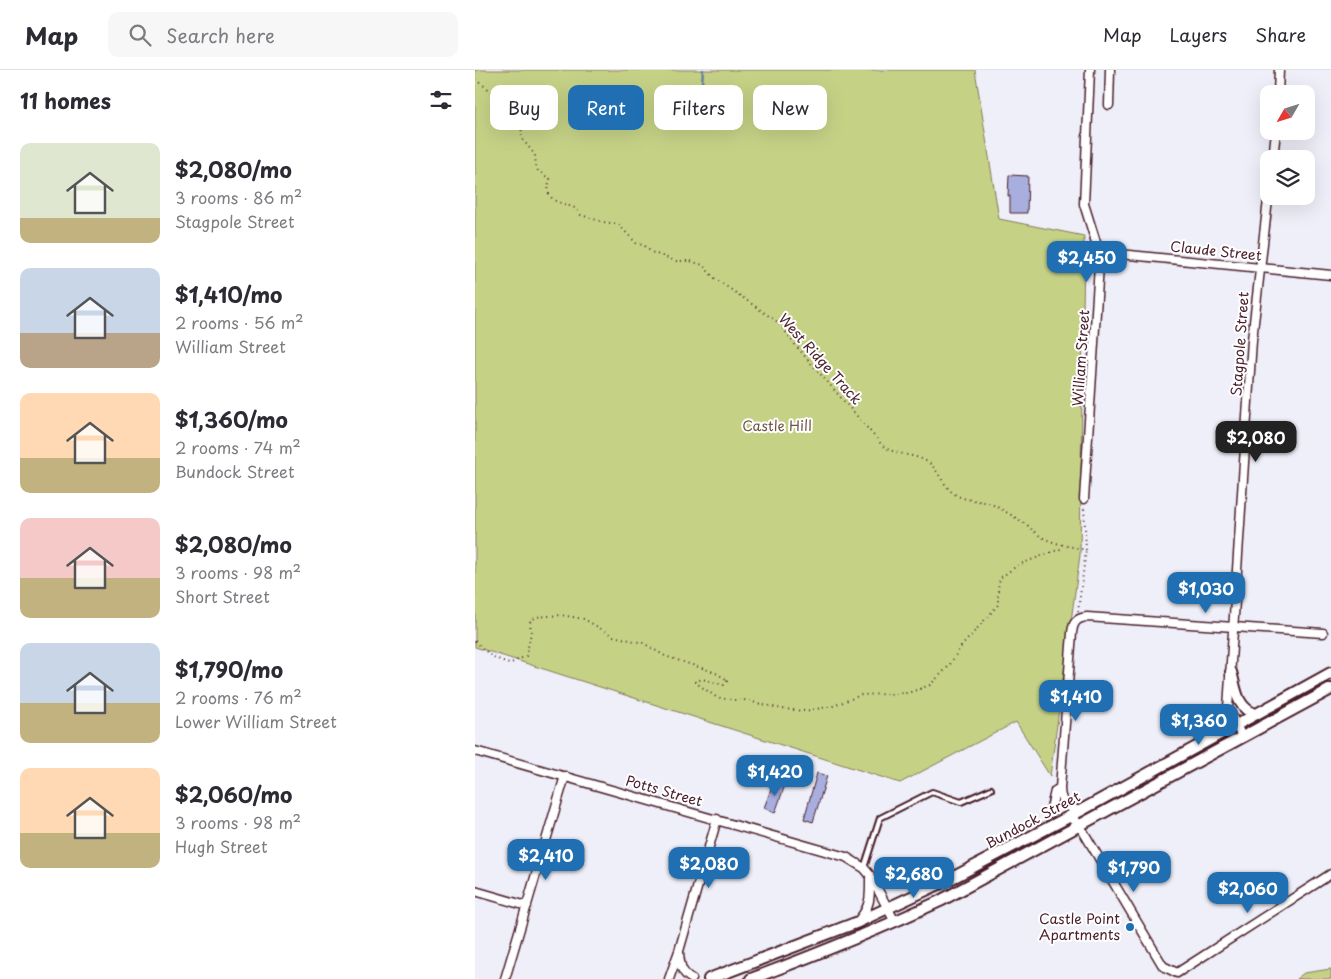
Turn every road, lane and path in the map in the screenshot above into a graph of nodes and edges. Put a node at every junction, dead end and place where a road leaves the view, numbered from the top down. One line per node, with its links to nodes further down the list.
1 (1090, 70): 8 (street, William Street)
2 (1111, 70): 6 (street)
3 (1279, 70): 5 (street)
4 (475, 80): 12 (path, West Ridge Track)
5 (1278, 85)
6 (1109, 106)
7 (1267, 205): 9 (street, Stagpole Street)
8 (1099, 252): 9 (street, Claude Street); 11 (street, William Street)
9 (1259, 268): 10 (street, Claude Street); 15 (street, Stagpole Street)
10 (1331, 275)
11 (1084, 499): 13 (path)
12 (1062, 544): 13 (path, West Ridge Track); 17 (path)
13 (1086, 550): 14 (path)
14 (1073, 625): 15 (street); 26 (street)
15 (1233, 627): 16 (street); 18 (street, Stagpole Street)
16 (1323, 633)
17 (475, 642)
18 (1231, 672): 21 (main road); 22 (street, Stagpole Street)
19 (1331, 673): 21 (main road, Bundock Street)
20 (1331, 689): 23 (main road, Bundock Street)
21 (1255, 714): 22 (main road, Bundock Street)
22 (1235, 724): 23 (street, Stagpole Street); 28 (main road, Bundock Street)
23 (1242, 737): 32 (main road, Bundock Street)
24 (475, 751): 25 (street, Potts Street)
25 (565, 776): 31 (street, Potts Street); 37 (street)
26 (1060, 788): 28 (street); 29 (street)
27 (991, 789): 33 (lane)
28 (1080, 811): 30 (main road, Bundock Street)
29 (1050, 813)
30 (1068, 817): 32 (street); 38 (main road, Bundock Street)
31 (717, 819): 33 (street, Potts Street); 41 (street)
32 (1080, 826): 34 (street); 40 (main road, Bundock Street)
33 (864, 868): 35 (street, Potts Street)
34 (1331, 874)
35 (870, 875): 38 (street, Potts Street); 39 (street)
36 (475, 891): 37 (street)
37 (527, 906): 42 (street)
38 (888, 909): 39 (main road, Bundock Street); 40 (street, Potts Street)
39 (858, 922): 45 (main road, Bundock Street)
40 (895, 922): 46 (main road, Bundock Street)
41 (679, 952): 43 (street); 44 (street)
42 (505, 979)
43 (669, 979)
44 (692, 979)
45 (709, 979)
46 (751, 979)

